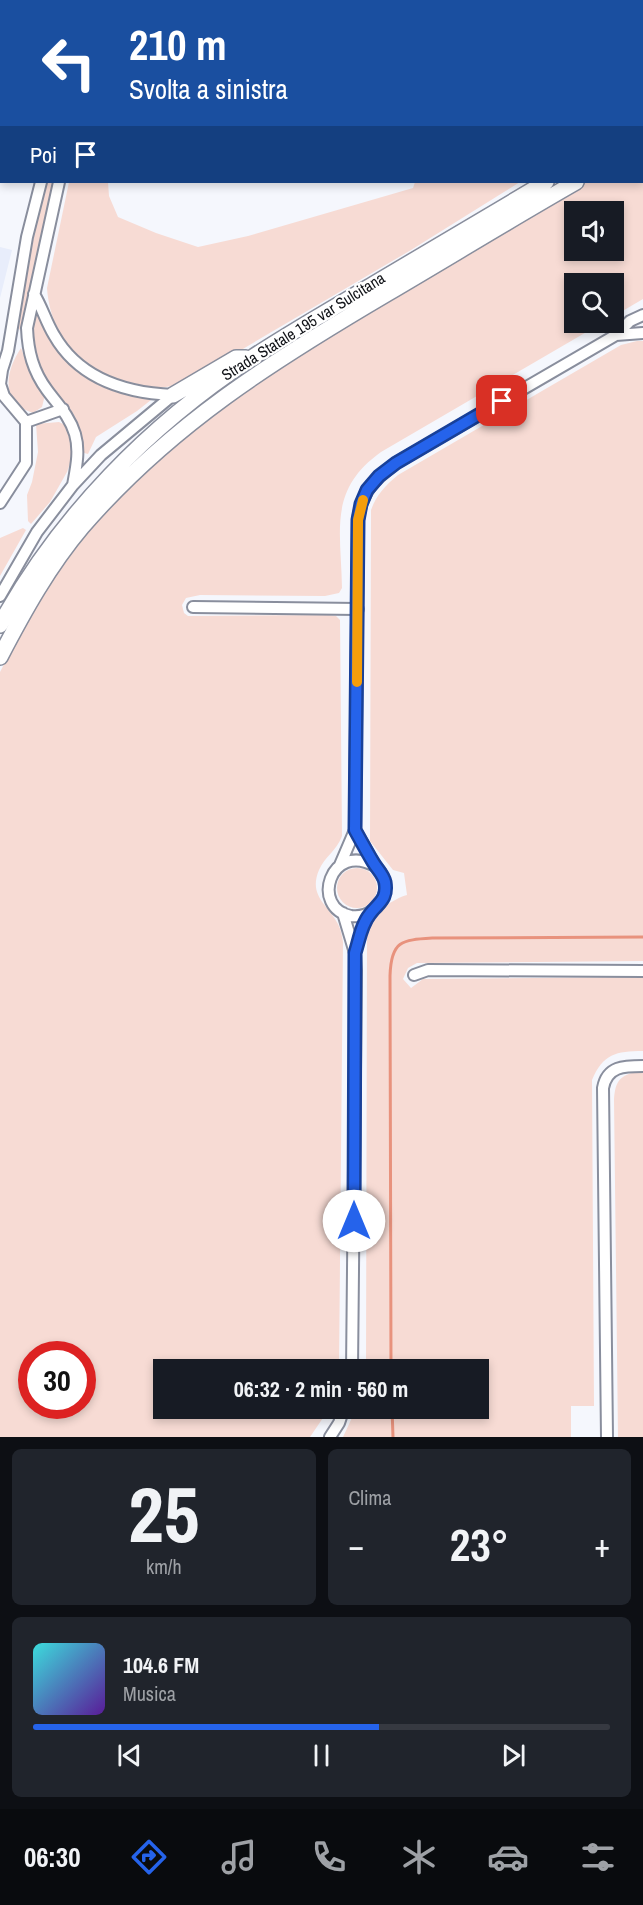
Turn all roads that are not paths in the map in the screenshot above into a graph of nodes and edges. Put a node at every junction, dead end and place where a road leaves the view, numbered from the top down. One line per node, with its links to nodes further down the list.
1 (41, 183): 12 (street)
2 (59, 183): 5 (street)
3 (544, 183): 9 (highway, Strada Statale 195 var Sulcitana)
4 (574, 183): 19 (highway, Strada Statale 195 var Sulcitana)
5 (34, 294): 10 (street); 11 (street)
6 (643, 315): 8 (street)
7 (643, 333): 8 (street)
8 (616, 335): 17 (street)
9 (252, 358): 10 (highway); 18 (highway, Strada Statale 195 var Sulcitana)
10 (173, 395): 13 (street)
11 (63, 408): 12 (street); 13 (street)
12 (26, 422): 14 (street)
13 (74, 485): 15 (street)
14 (0, 503)
15 (0, 596)
16 (193, 607): 17 (street)
17 (358, 609): 20 (street)
18 (0, 625)
19 (0, 657)
20 (355, 830): 21 (street); 22 (street)
21 (340, 865): 22 (street); 23 (street)
22 (375, 866): 24 (street)
23 (343, 913): 24 (street); 25 (street)
24 (370, 913): 25 (street)
25 (355, 953): 29 (street)
26 (643, 971): 27 (street)
27 (414, 975)
28 (643, 1066): 32 (street)
29 (352, 1359)
30 (340, 1419): 31 (street)
31 (330, 1437)
32 (608, 1437)

